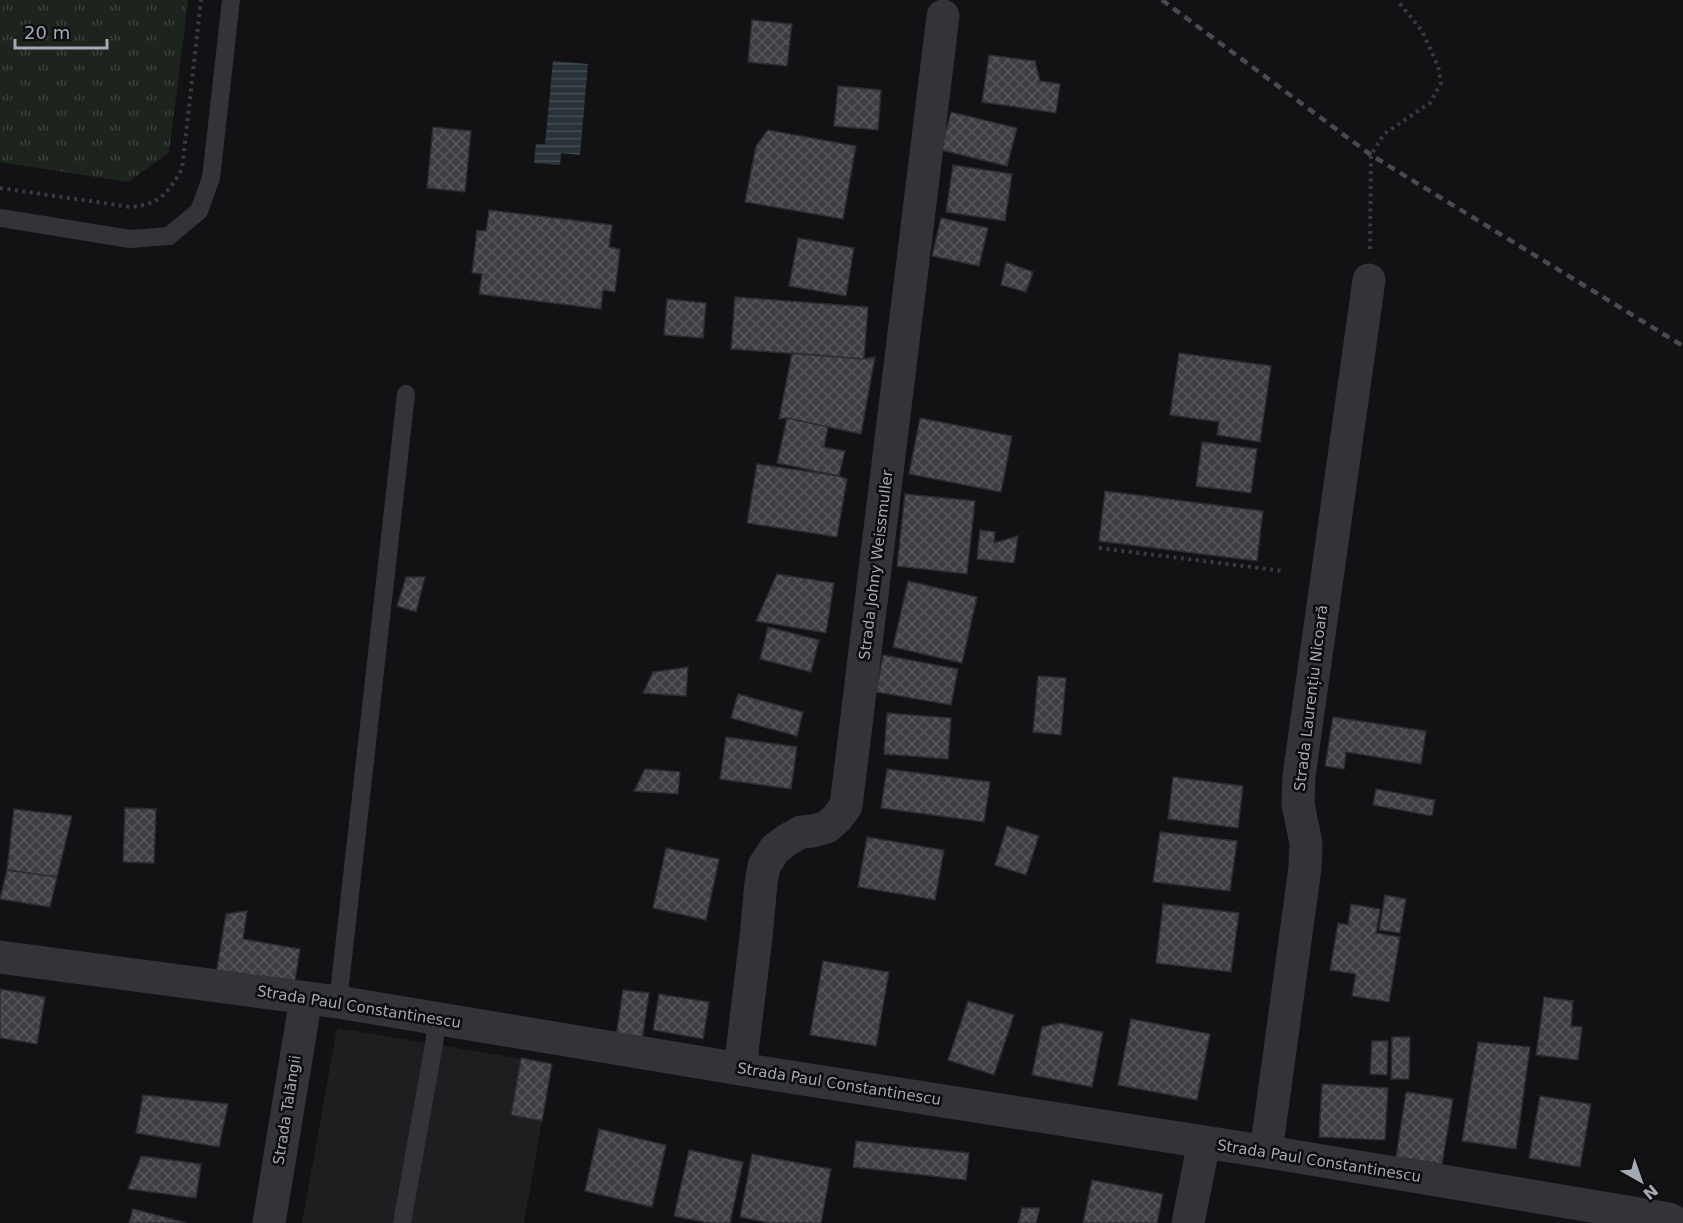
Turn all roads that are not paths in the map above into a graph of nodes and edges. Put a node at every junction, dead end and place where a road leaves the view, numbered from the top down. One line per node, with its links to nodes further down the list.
1 (231, 0): 3 (lane)
2 (942, 15): 10 (street, Strada Johny Weissmuller)
3 (0, 218)
4 (1369, 280): 12 (street, Strada Laurențiu Nicoară)
5 (406, 394): 8 (lane)
6 (0, 957): 7 (street, Strada Paul Constantinescu)
7 (306, 998): 8 (street, Strada Paul Constantinescu); 13 (street, Strada Talăngii)
8 (338, 1002): 9 (street, Strada Paul Constantinescu)
9 (437, 1019): 10 (street, Strada Paul Constantinescu); 14 (lane)
10 (740, 1069): 11 (street, Strada Paul Constantinescu)
11 (1204, 1142): 12 (street, Strada Paul Constantinescu); 15 (street)
12 (1266, 1152): 16 (street, Strada Paul Constantinescu)
13 (269, 1223)
14 (402, 1223)
15 (1188, 1223)
16 (1676, 1223)

